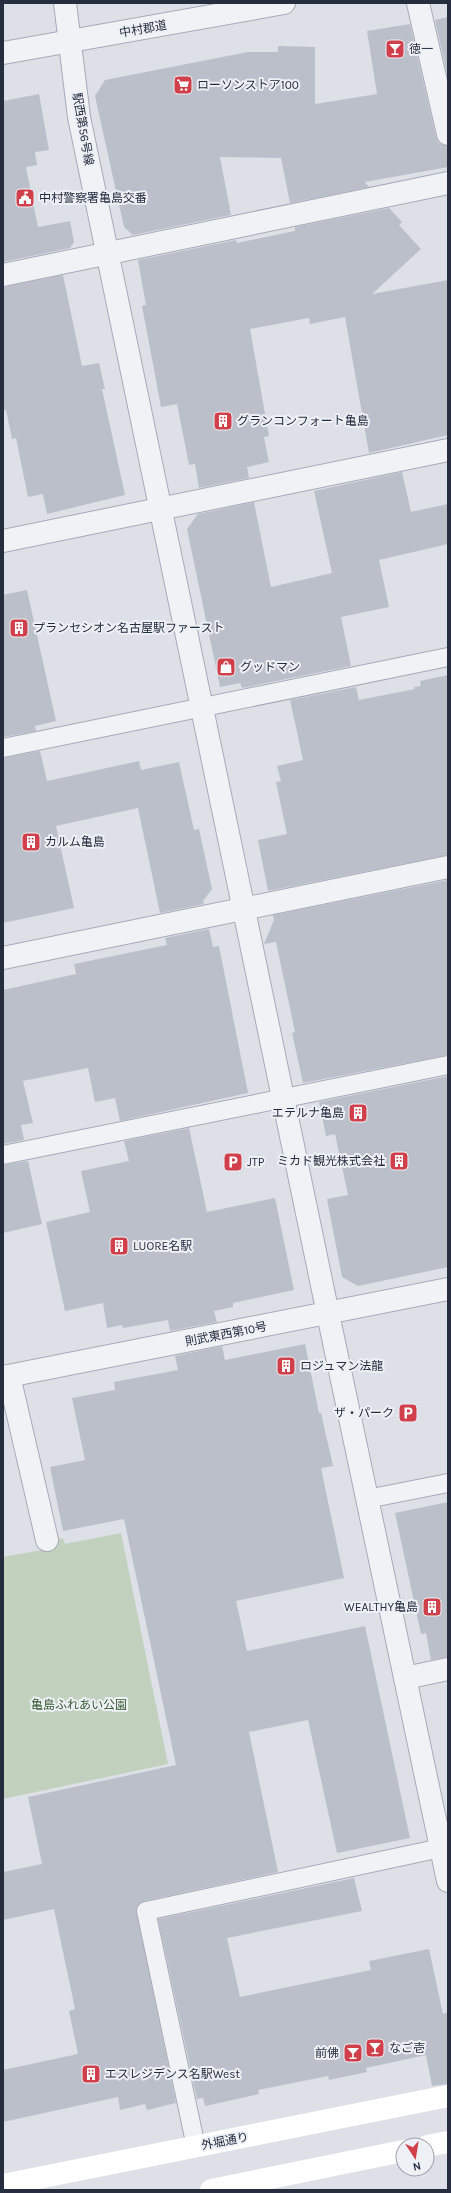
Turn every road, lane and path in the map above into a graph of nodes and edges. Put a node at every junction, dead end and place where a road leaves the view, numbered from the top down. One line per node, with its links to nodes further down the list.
1 (65, 3): 4 (street, 駅西第56号線)
2 (284, 3): 4 (street, 中村郡道)
3 (418, 3): 6 (street)
4 (70, 42): 5 (street, 中村郡道); 8 (street, 駅西第56号線)
5 (3, 53)
6 (448, 134)
7 (448, 183): 8 (street)
8 (108, 254): 9 (street); 11 (street, 駅西第56号線)
9 (3, 275)
10 (448, 450): 11 (street)
11 (161, 508): 12 (street); 14 (street, 駅西第56号線)
12 (3, 540)
13 (448, 657): 14 (lane)
14 (202, 707): 15 (lane); 17 (street, 駅西第56号線)
15 (3, 748)
16 (448, 867): 17 (street)
17 (244, 909): 18 (street); 20 (street, 駅西第56号線)
18 (3, 958)
19 (448, 1065): 20 (lane)
20 (283, 1098): 21 (lane); 23 (street, 駅西第56号線)
21 (3, 1155)
22 (448, 1289): 23 (street, 則武東西第10号)
23 (328, 1314): 24 (street, 則武東西第10号); 26 (street, 駅西第56号線)
24 (6, 1377): 27 (street)
25 (448, 1483): 26 (lane)
26 (367, 1499): 29 (street, 駅西第56号線)
27 (47, 1540)
28 (448, 1669): 29 (street)
29 (405, 1678): 30 (street, 駅西第56号線)
30 (441, 1848): 31 (street, 駅西第56号線); 35 (lane)
31 (448, 1881)
32 (448, 2096): 35 (main road, 外堀通り)
33 (448, 2142): 34 (main road)
34 (435, 2144)
35 (196, 2146): 37 (main road, 外堀通り)
36 (395, 2153): 38 (main road)
37 (3, 2185)
38 (210, 2190)

